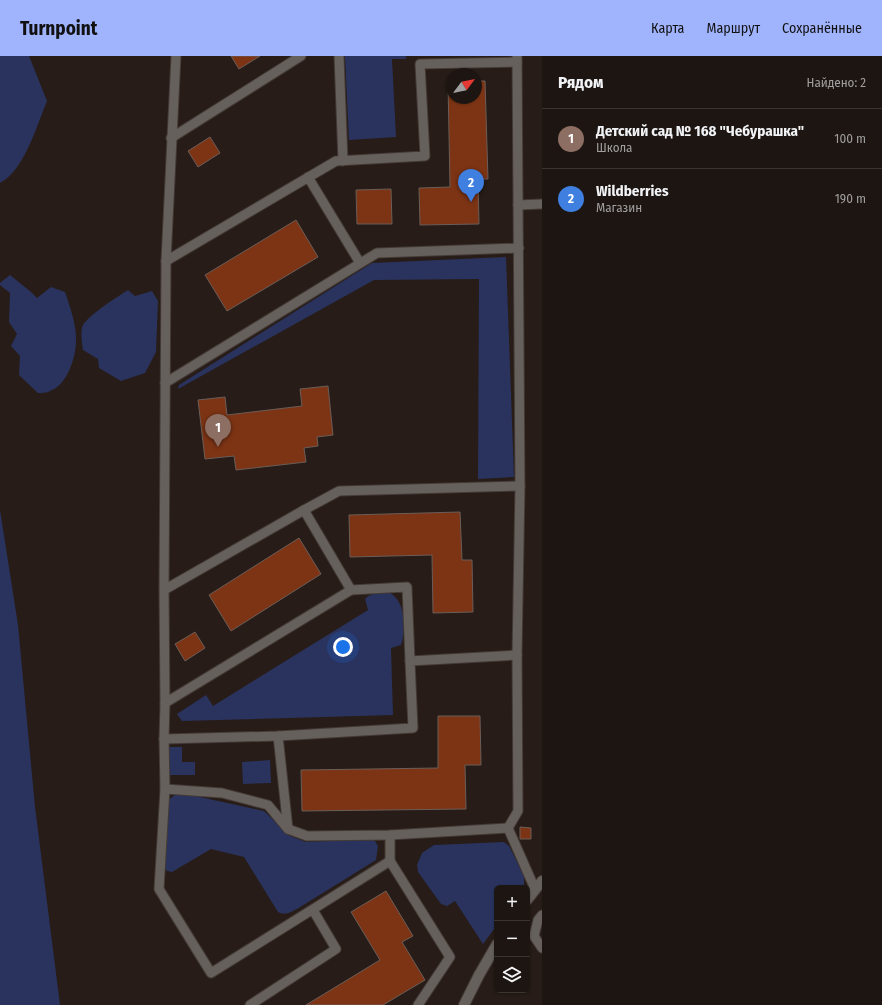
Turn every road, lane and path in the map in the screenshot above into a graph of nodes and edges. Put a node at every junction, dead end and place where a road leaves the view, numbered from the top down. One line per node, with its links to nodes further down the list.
1 (176, 56): 6 (lane)
2 (301, 56): 6 (lane)
3 (339, 56): 7 (lane)
4 (517, 59): 5 (lane); 10 (lane)
5 (419, 60): 7 (lane)
6 (171, 138): 12 (lane)
7 (343, 161): 8 (lane)
8 (308, 177): 12 (lane); 13 (lane)
9 (542, 204): 10 (lane)
10 (518, 205): 11 (lane)
11 (519, 248): 13 (lane); 15 (lane)
12 (166, 261): 14 (lane)
13 (360, 262): 14 (lane)
14 (165, 383): 17 (lane)
15 (520, 486): 16 (lane); 19 (lane)
16 (304, 510): 17 (lane); 18 (lane)
17 (164, 590): 21 (lane)
18 (351, 590): 20 (lane); 21 (lane)
19 (517, 655): 20 (lane); 25 (lane)
20 (410, 661): 22 (lane)
21 (165, 703): 23 (lane)
22 (278, 736): 23 (lane); 26 (lane)
23 (164, 740): 24 (lane)
24 (165, 789): 26 (lane); 31 (lane)
25 (508, 828): 27 (lane); 29 (lane)
26 (288, 829): 27 (lane)
27 (390, 835): 28 (lane)
28 (390, 861): 31 (lane); 36 (lane)
29 (539, 885): 30 (street)
30 (530, 896)
31 (313, 910): 35 (lane)
32 (542, 915): 33 (lane)
33 (542, 948)
34 (494, 949): 37 (street)
35 (250, 1005)
36 (418, 1005)
37 (464, 1005)

